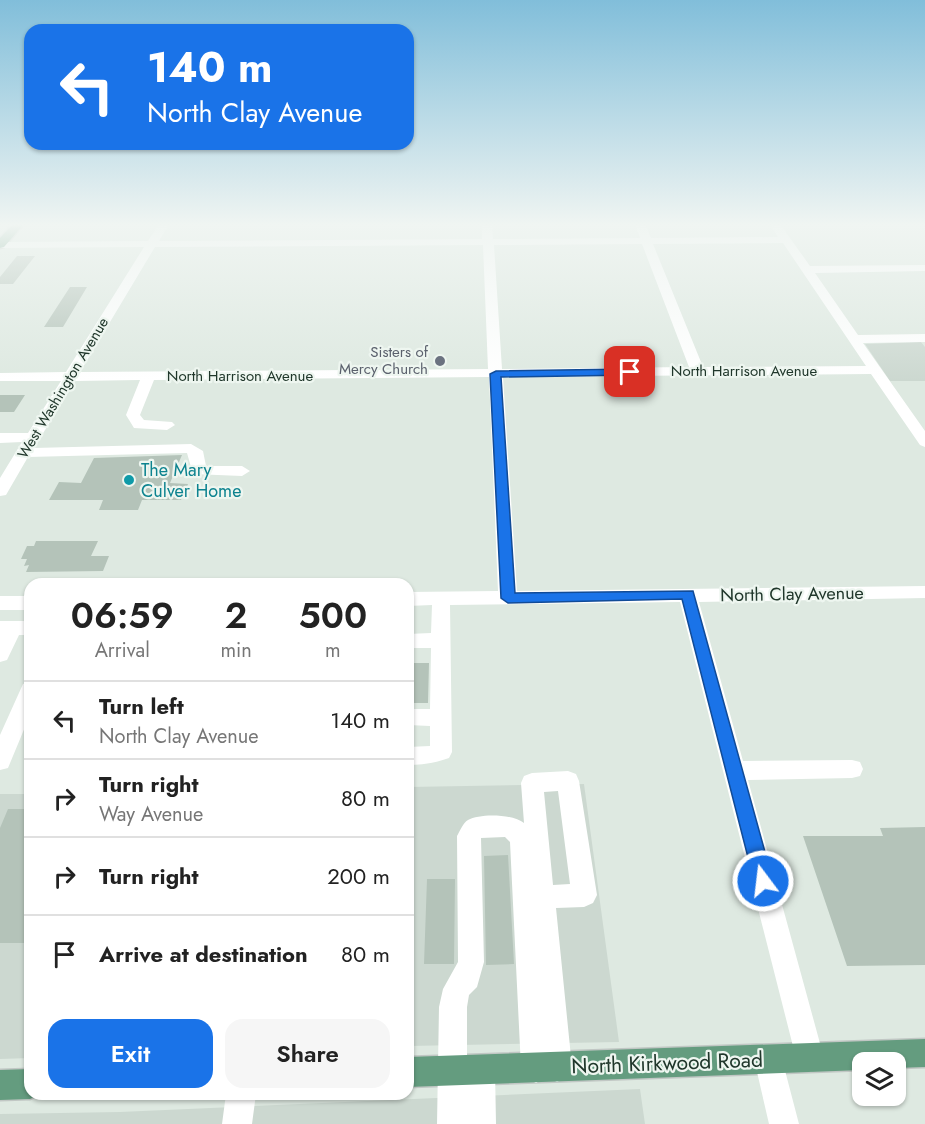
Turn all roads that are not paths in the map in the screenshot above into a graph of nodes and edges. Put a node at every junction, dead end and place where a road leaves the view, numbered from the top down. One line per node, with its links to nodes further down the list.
1 (131, 276): 12 (street, West Washington Avenue)
2 (490, 276): 9 (street)
3 (661, 276): 8 (street)
4 (811, 276): 6 (street)
5 (925, 338): 6 (street)
6 (855, 339): 7 (street)
7 (876, 370): 8 (street, North Harrison Avenue); 14 (street)
8 (698, 372): 9 (street, North Harrison Avenue)
9 (496, 374): 10 (street, North Harrison Avenue); 24 (street)
10 (148, 376): 12 (street, North Harrison Avenue); 13 (street)
11 (0, 377): 12 (street, North Harrison Avenue)
12 (70, 377): 15 (street, West Washington Avenue)
13 (167, 425)
14 (922, 434)
15 (33, 437): 16 (street); 17 (street, West Washington Avenue)
16 (0, 438)
17 (21, 458): 18 (street); 19 (street); 20 (street, West Washington Avenue)
18 (0, 462)
19 (242, 471)
20 (0, 491)
21 (925, 592): 22 (street, North Clay Avenue)
22 (688, 594): 24 (street, North Clay Avenue); 38 (street)
23 (441, 598): 24 (street, North Clay Avenue); 25 (street, North Clay Avenue); 29 (street)
24 (508, 598)
25 (414, 599)
26 (0, 603): 27 (street)
27 (24, 603)
28 (14, 628): 31 (street)
29 (441, 640): 30 (street); 34 (street)
30 (414, 641)
31 (0, 655)
32 (24, 704): 36 (street)
33 (414, 717): 34 (street)
34 (440, 718): 35 (street)
35 (414, 756)
36 (0, 761)
37 (852, 769): 38 (street)
38 (734, 771): 41 (street)
39 (543, 897): 39 (street); 43 (street)
40 (925, 1053): 41 (main road, North Kirkwood Road)
41 (810, 1058): 42 (main road, North Kirkwood Road)
42 (768, 1059): 43 (main road, North Kirkwood Road); 52 (street)
43 (546, 1067): 44 (main road, North Kirkwood Road); 44 (street)
44 (467, 1070): 45 (main road, North Kirkwood Road); 50 (street); 51 (street)
45 (414, 1072)
46 (24, 1084): 47 (main road)
47 (0, 1085)
48 (240, 1100): 49 (street)
49 (237, 1124)
50 (452, 1124)
51 (481, 1124)
52 (784, 1124)

